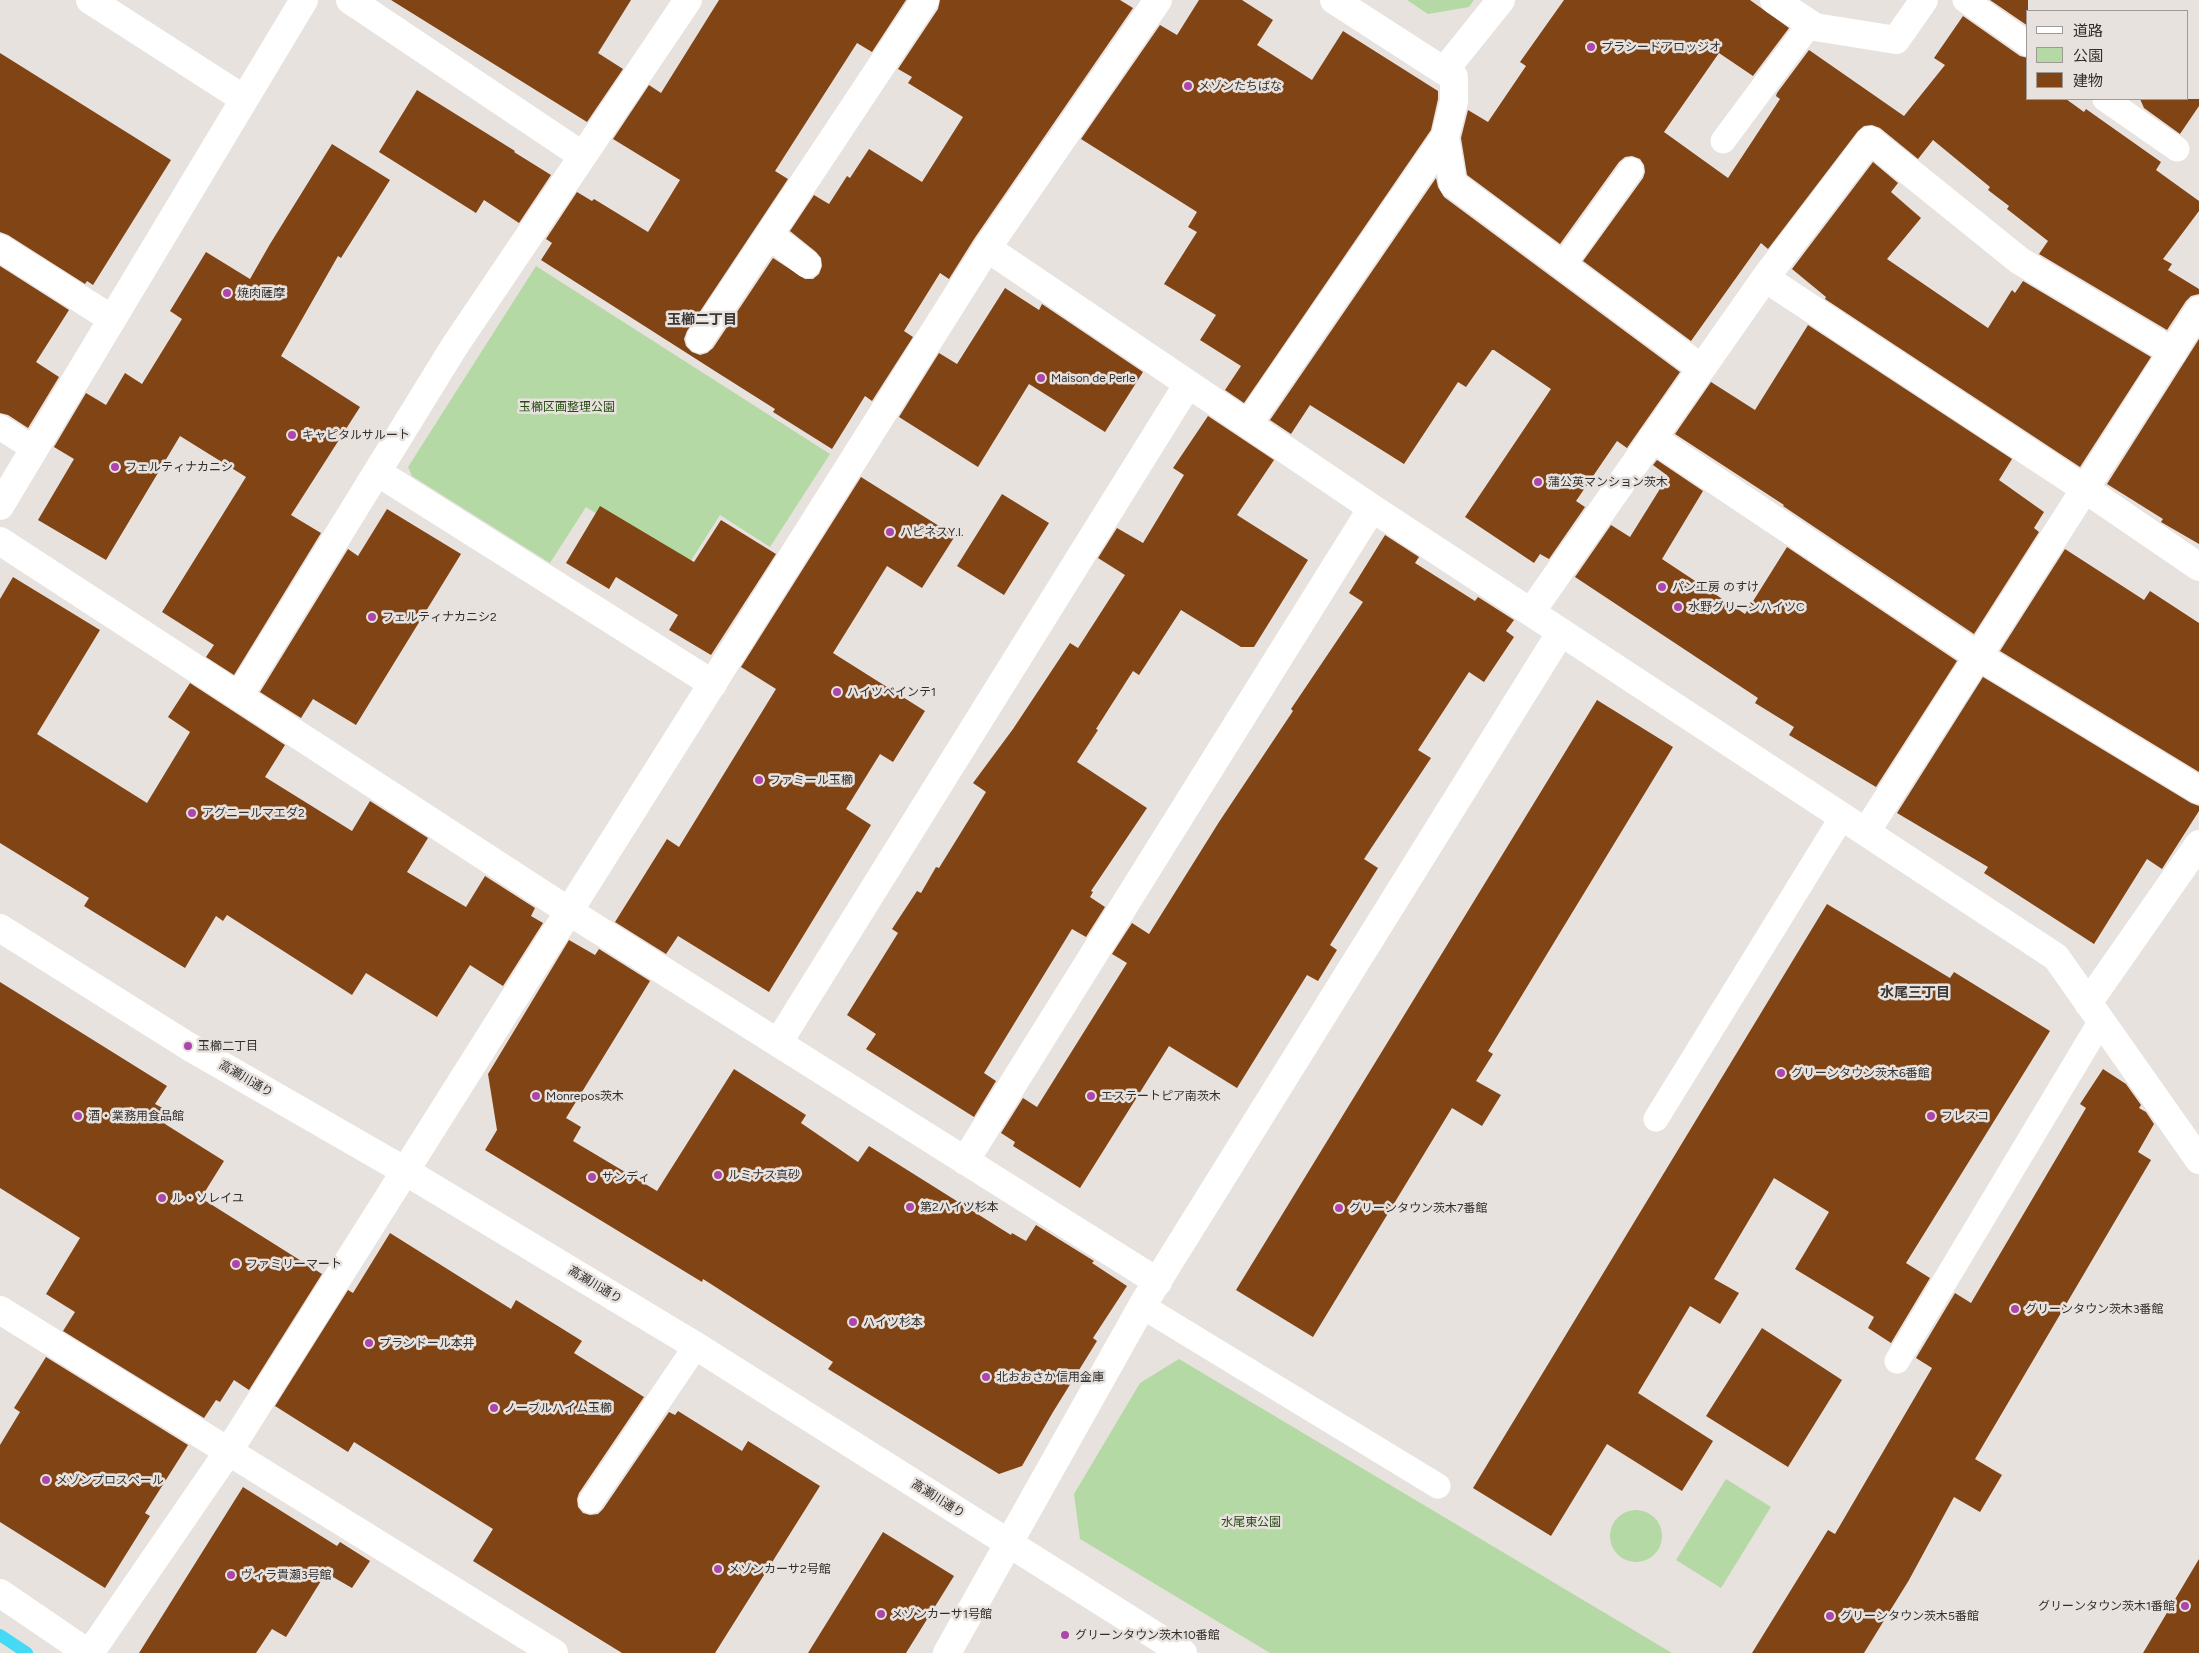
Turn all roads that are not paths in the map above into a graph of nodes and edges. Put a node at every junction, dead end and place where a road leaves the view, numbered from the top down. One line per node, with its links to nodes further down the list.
1 (90, 0): 15 (street)
2 (304, 0): 15 (street)
3 (350, 0): 20 (street)
4 (688, 0): 20 (street)
5 (925, 0): 22 (street)
6 (1158, 0): 24 (street)
7 (1334, 0): 14 (street)
8 (1501, 0): 14 (street)
9 (1774, 0): 12 (street)
10 (1924, 0): 12 (street)
11 (1965, 0): 13 (lane)
12 (1810, 24): 18 (lane)
13 (2026, 43)
14 (1444, 71): 17 (street)
15 (244, 99): 29 (street)
16 (2106, 100): 19 (lane)
17 (1445, 137): 26 (street); 34 (street)
18 (1723, 141)
19 (2177, 149)
20 (583, 156): 38 (street)
21 (1631, 170): 26 (lane)
22 (769, 235): 25 (street); 30 (street)
23 (0, 248): 29 (street)
24 (987, 248): 33 (street); 47 (street)
25 (807, 264)
26 (1563, 265): 32 (street)
27 (1764, 278): 31 (street); 32 (street); 39 (street)
28 (2199, 310): 31 (street)
29 (112, 319): 37 (street)
30 (700, 339)
31 (2173, 352): 39 (street)
32 (1701, 368): 36 (street)
33 (1188, 384): 34 (street); 56 (street)
34 (1248, 424): 41 (street)
35 (0, 427): 37 (lane)
36 (1652, 438): 44 (street); 46 (street)
37 (34, 449): 40 (street)
38 (377, 472): 47 (street); 48 (street)
39 (2085, 489): 43 (street); 46 (street)
40 (0, 506)
41 (1372, 508): 44 (street); 58 (street)
42 (0, 541): 48 (street)
43 (2199, 567)
44 (1531, 612): 45 (street)
45 (1561, 632): 50 (street); 61 (street)
46 (1978, 656): 49 (street); 51 (street)
47 (713, 684): 53 (street)
48 (239, 696): 53 (street)
49 (2199, 790)
50 (1842, 817): 51 (street); 57 (lane)
51 (1866, 832): 55 (street)
52 (2199, 844): 55 (street)
53 (570, 912): 56 (street); 60 (street)
54 (0, 928): 60 (street, 高瀬川通り)
55 (2095, 1012): 59 (street); 65 (lane)
56 (778, 1043): 58 (street)
57 (1656, 1119)
58 (965, 1160): 61 (street)
59 (2199, 1160)
60 (405, 1171): 64 (street, 高瀬川通り); 66 (street)
61 (1158, 1282): 62 (street)
62 (1142, 1306): 67 (lane); 69 (street)
63 (0, 1310): 66 (street)
64 (696, 1346): 68 (lane); 69 (street, 高瀬川通り)
65 (1897, 1361)
66 (228, 1452): 71 (street); 72 (street)
67 (1438, 1486)
68 (591, 1501)
69 (1010, 1544): 73 (street); 74 (street, 高瀬川通り)
70 (0, 1593): 71 (street)
71 (89, 1653)
72 (554, 1653)
73 (947, 1653)
74 (1183, 1653)

